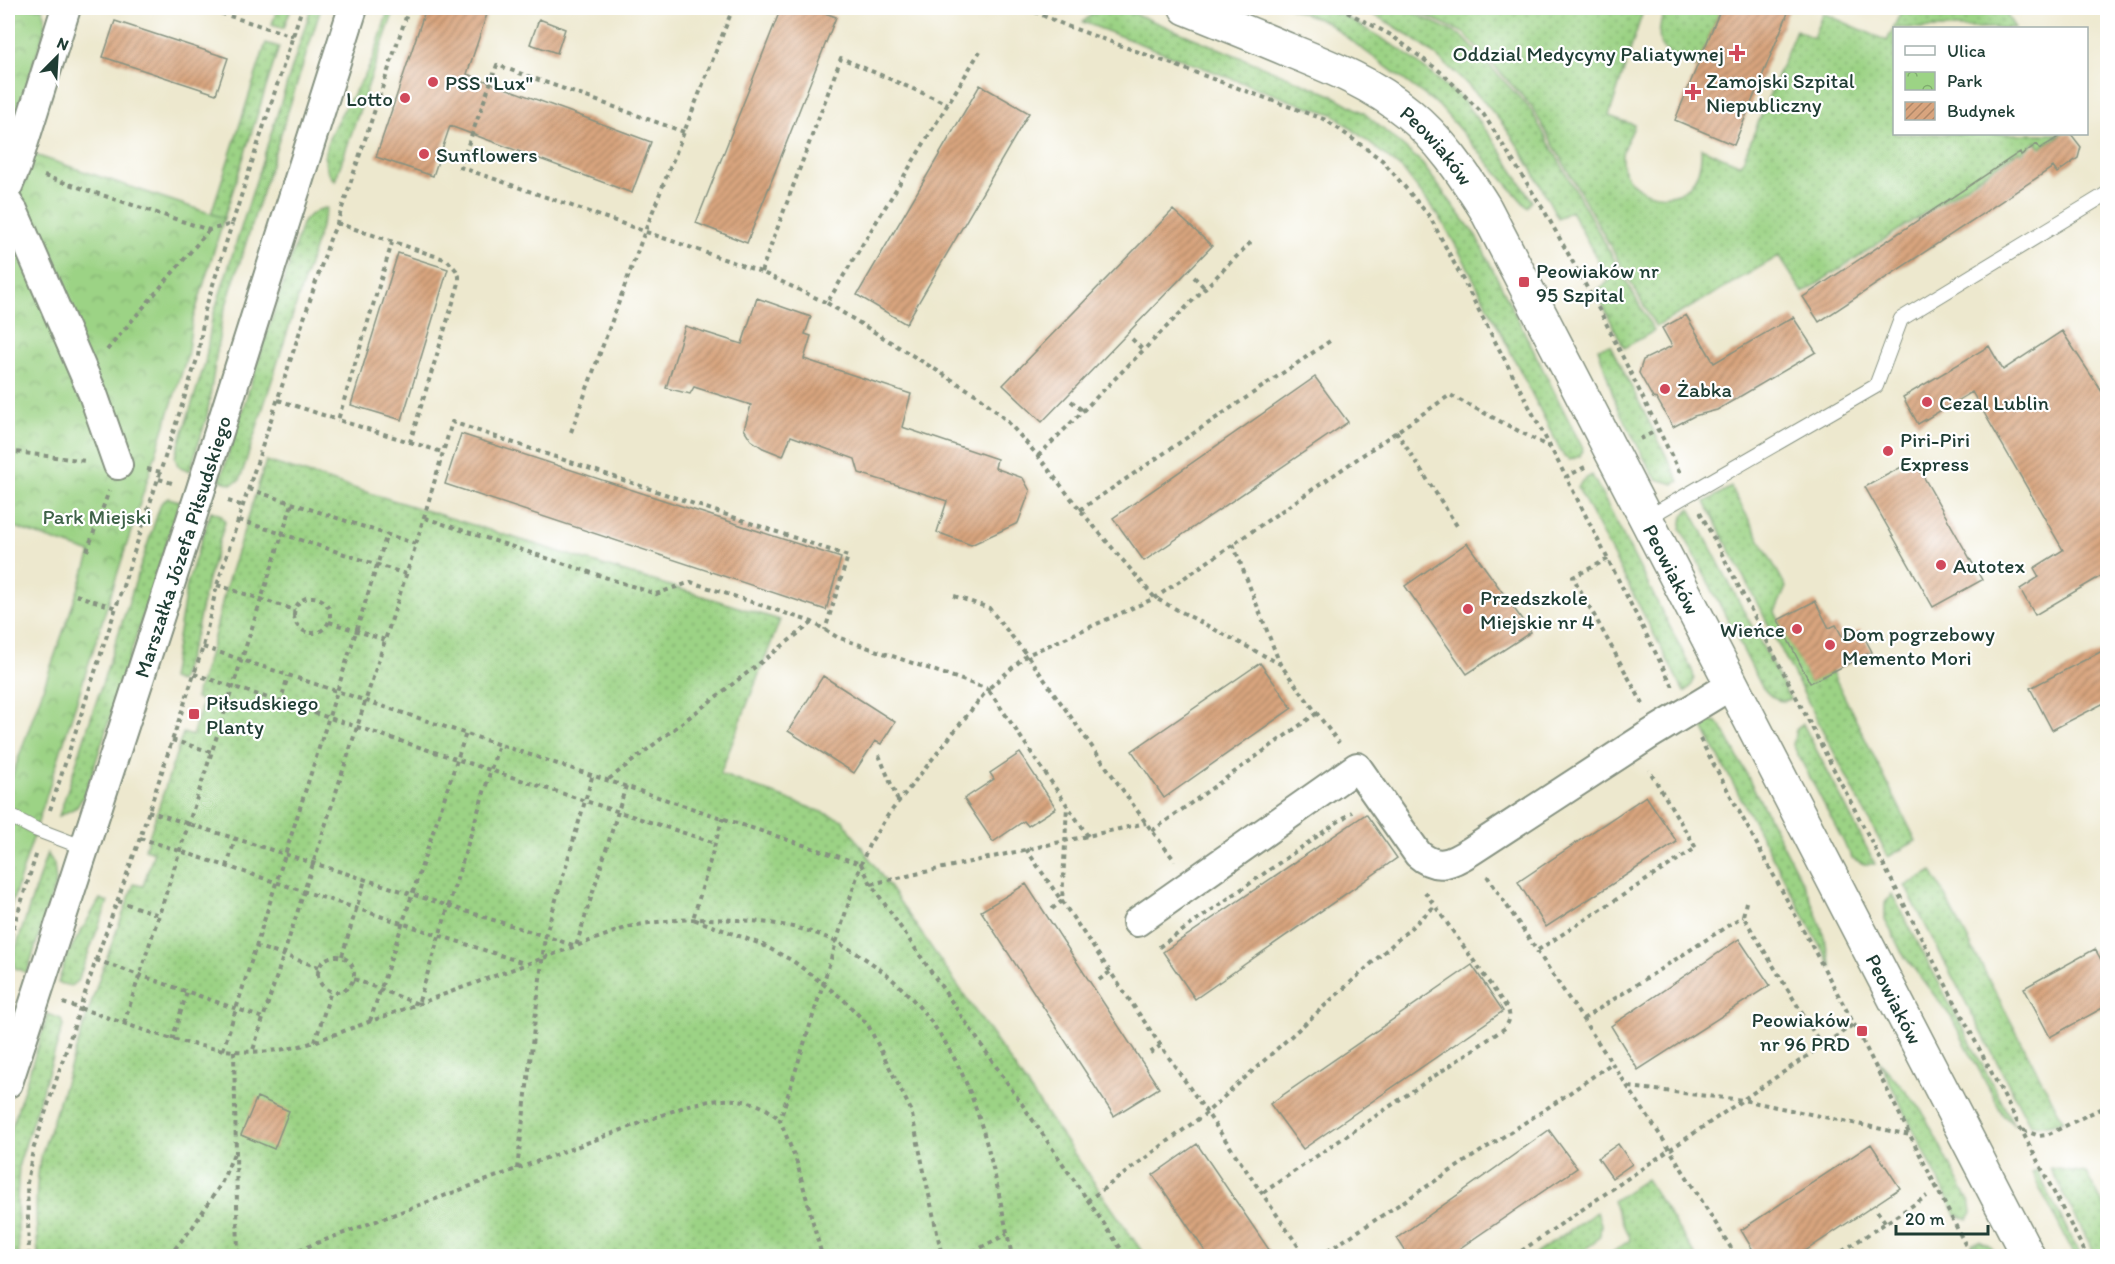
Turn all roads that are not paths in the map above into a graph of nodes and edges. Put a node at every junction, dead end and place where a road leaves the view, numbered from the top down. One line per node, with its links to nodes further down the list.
1 (66, 8): 4 (street)
2 (353, 8): 11 (street, Marszałka Józefa Piłsudskiego)
3 (1186, 8): 8 (main road, Peowiaków)
4 (12, 176)
5 (2108, 193): 8 (lane)
6 (8, 203): 7 (street)
7 (115, 473)
8 (1647, 518): 9 (main road, Peowiaków)
9 (1732, 684): 12 (street); 14 (main road, Peowiaków)
10 (8, 815): 11 (lane)
11 (85, 848): 13 (street, Marszałka Józefa Piłsudskiego)
12 (1137, 922)
13 (8, 1083)
14 (2028, 1257)

